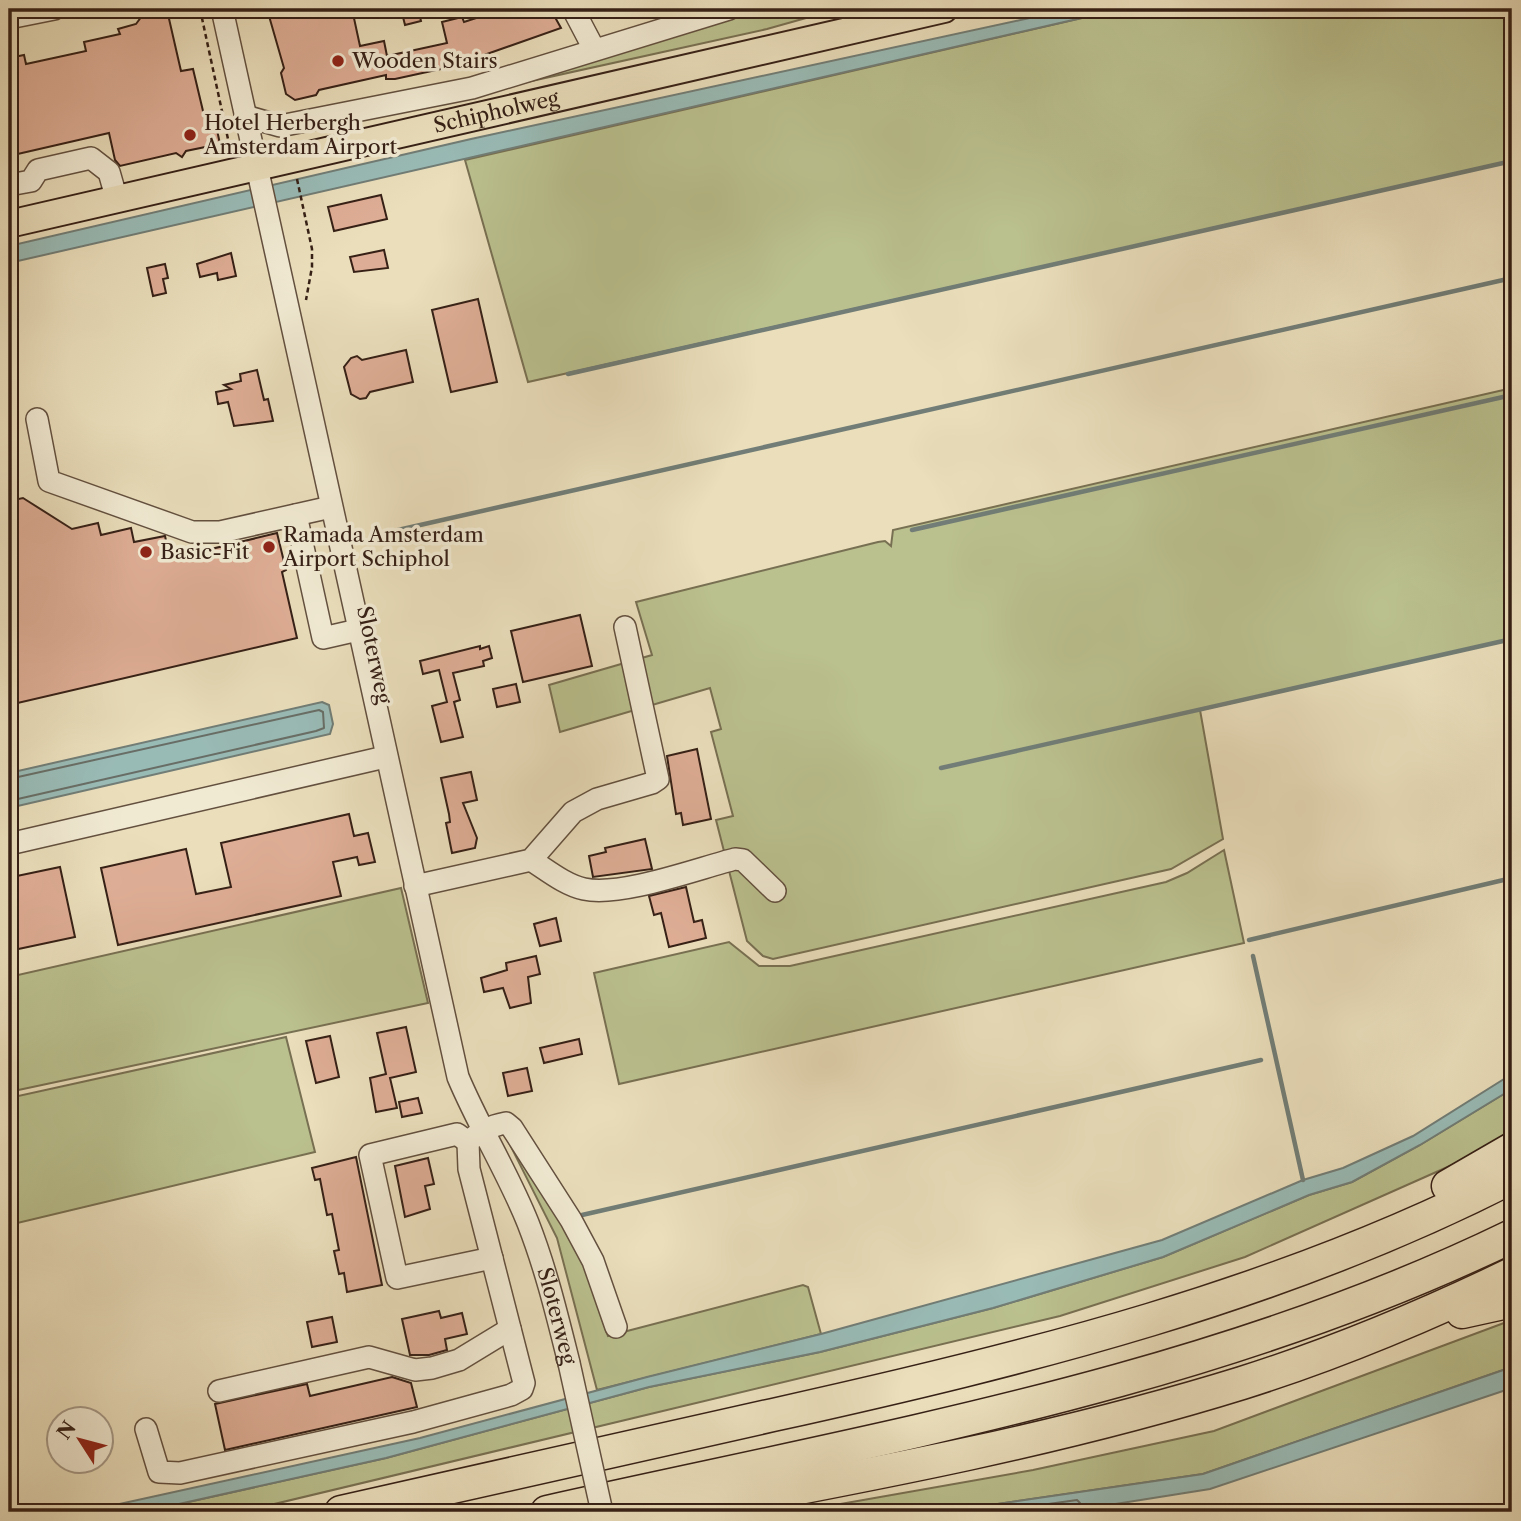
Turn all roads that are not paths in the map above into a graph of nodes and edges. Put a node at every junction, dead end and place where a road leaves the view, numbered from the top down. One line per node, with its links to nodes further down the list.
1 (54, 9): 6 (street)
2 (222, 9): 8 (street, Sloterweg)
3 (573, 9): 7 (street)
4 (729, 9): 7 (street, Schipholweg)
5 (944, 9): 9 (main road, Schipholweg)
6 (10, 15)
7 (594, 50): 8 (street, Schipholweg)
8 (245, 116): 9 (street, Sloterweg)
9 (260, 174): 11 (main road, Schipholweg); 14 (street, Sloterweg)
10 (9, 185): 11 (street)
11 (117, 200): 12 (main road, Schipholweg)
12 (9, 224)
13 (37, 419): 15 (street)
14 (331, 507): 15 (street); 17 (street, Sloterweg)
15 (296, 515): 17 (street)
16 (625, 626): 20 (street)
17 (358, 630): 18 (street, Sloterweg)
18 (385, 757): 19 (street); 21 (street, Sloterweg)
19 (9, 845)
20 (531, 860): 21 (street); 22 (street)
21 (415, 886): 23 (street, Sloterweg)
22 (775, 891)
23 (474, 1136): 27 (street, Sloterweg); 27 (street); 31 (street); 38 (street, Sloterweg, bridge)
24 (1512, 1149): 30 (highway)
25 (1512, 1177): 30 (highway)
26 (1512, 1236): 36 (highway)
27 (492, 1258): 33 (street, Sloterweg)
28 (1512, 1274): 32 (highway)
29 (1512, 1301): 32 (highway)
30 (1211, 1303): 37 (highway)
31 (616, 1326)
32 (1395, 1327): 40 (highway)
33 (510, 1329): 34 (street); 35 (street, Sloterweg)
34 (219, 1391)
35 (146, 1429)
36 (551, 1511): 39 (highway)
37 (341, 1512)
38 (602, 1512)
39 (649, 1512)
40 (673, 1512)

